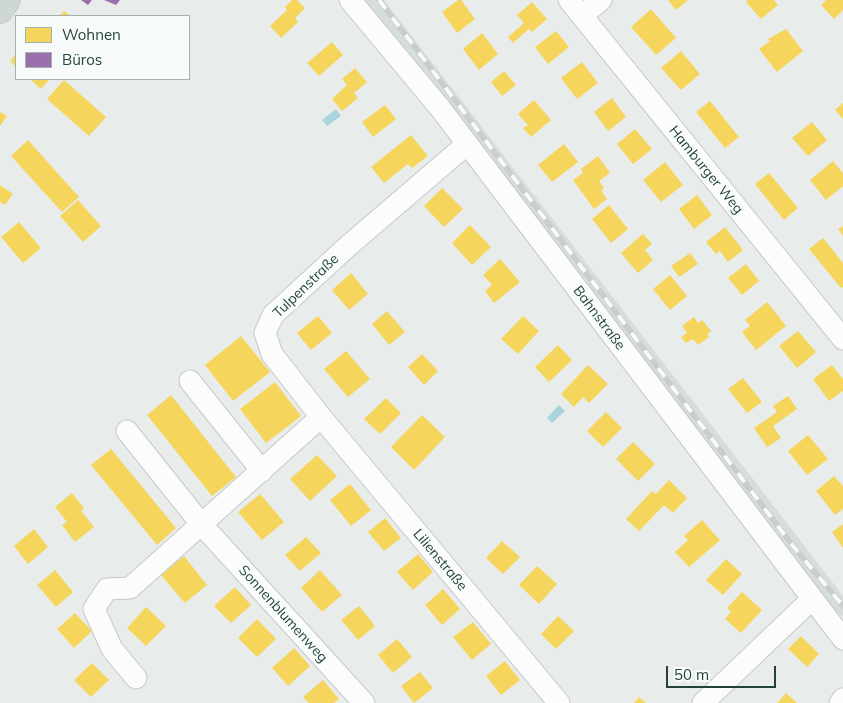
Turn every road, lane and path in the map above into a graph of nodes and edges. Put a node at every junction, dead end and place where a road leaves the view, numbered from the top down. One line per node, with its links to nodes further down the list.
1 (7, 0): 5 (main road)
2 (350, 0): 6 (street, Bahnstraße)
3 (601, 0): 4 (street)
4 (575, 8): 7 (street, Hamburger Weg)
5 (0, 10)
6 (467, 144): 9 (street, Tulpenstraße); 13 (street, Bahnstraße)
7 (843, 339)
8 (190, 381): 11 (street)
9 (321, 417): 11 (street); 18 (street, Lilienstraße)
10 (127, 431): 12 (street)
11 (262, 471): 12 (street)
12 (202, 525): 15 (street); 17 (street, Sonnenblumenweg)
13 (812, 599): 14 (street, Bahnstraße); 19 (street)
14 (843, 639)
15 (136, 678)
16 (843, 699): 20 (street)
17 (364, 703)
18 (559, 703)
19 (703, 703)
20 (840, 703)

